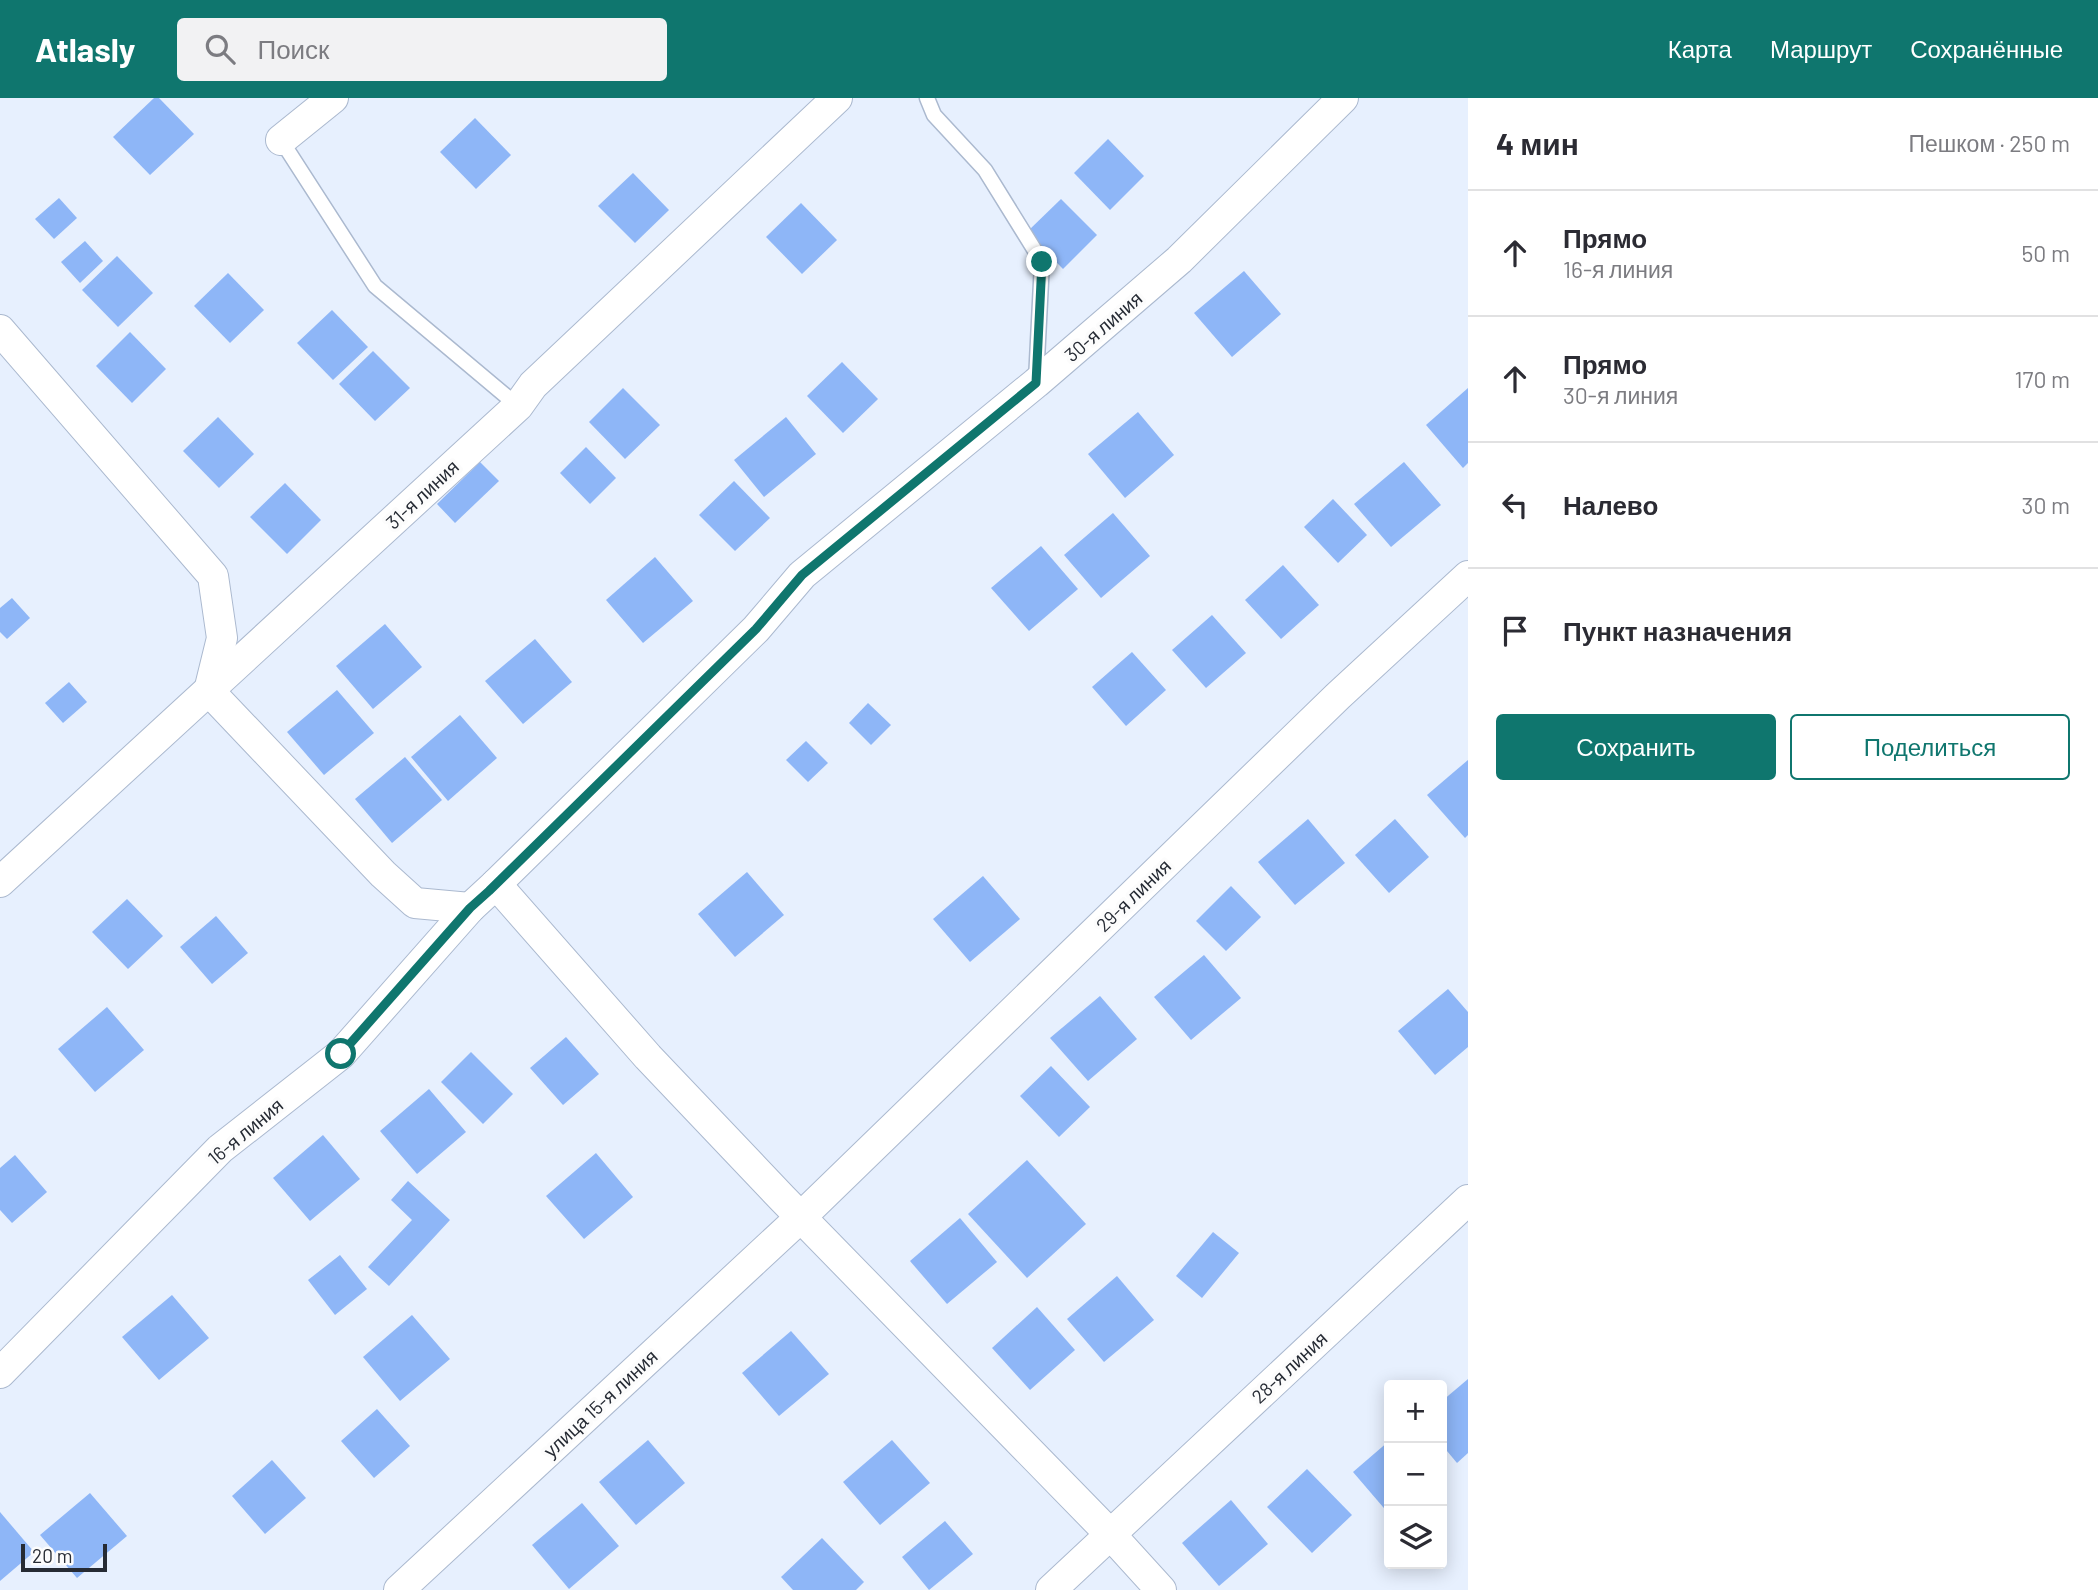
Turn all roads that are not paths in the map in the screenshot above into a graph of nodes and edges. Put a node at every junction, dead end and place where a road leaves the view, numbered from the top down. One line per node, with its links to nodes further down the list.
1 (837, 98): 8 (street, 31-я линия)
2 (927, 98): 7 (lane)
3 (1343, 98): 7 (street, 30-я линия)
4 (317, 106): 5 (street)
5 (282, 140): 8 (lane)
6 (0, 330): 10 (street)
7 (1036, 383): 12 (street, 30-я линия)
8 (518, 405): 10 (street, 31-я линия)
9 (1468, 576): 14 (street, 29-я линия)
10 (209, 691): 11 (street, 31-я линия); 12 (street)
11 (0, 882)
12 (485, 894): 14 (street); 15 (street, 16-я линия)
13 (1468, 1200): 16 (street, 28-я линия)
14 (801, 1217): 16 (street); 17 (street, улица 15-я линия)
15 (0, 1373)
16 (1110, 1534): 18 (street, 28-я линия); 19 (street)
17 (399, 1590)
18 (1051, 1590)
19 (1161, 1590)

